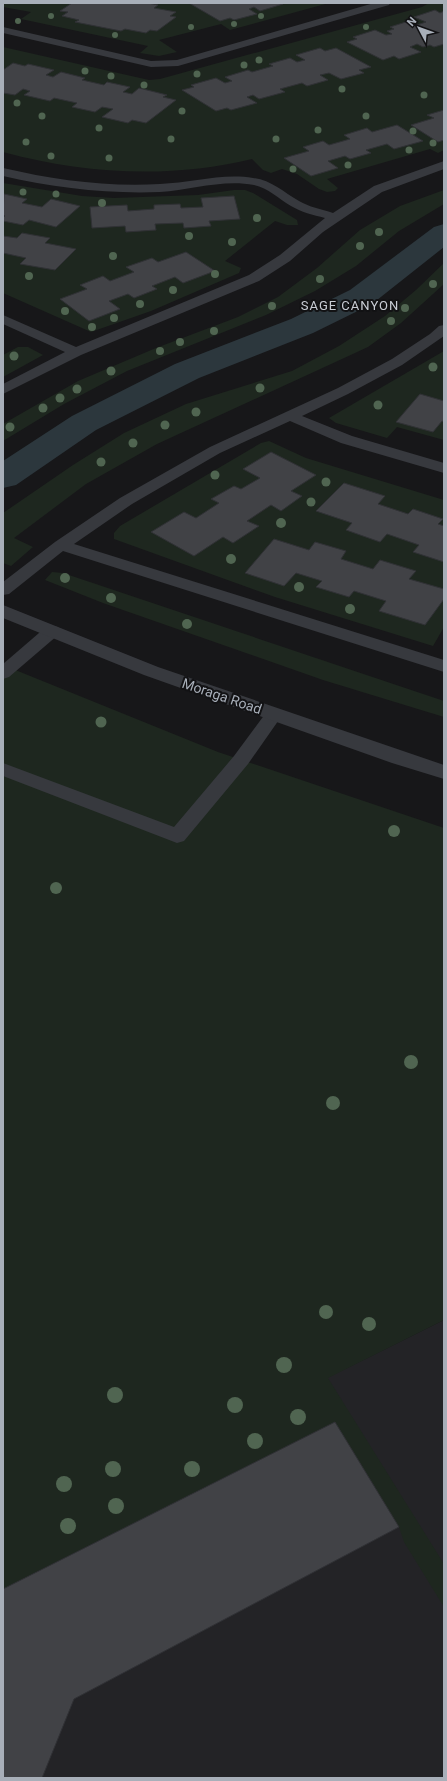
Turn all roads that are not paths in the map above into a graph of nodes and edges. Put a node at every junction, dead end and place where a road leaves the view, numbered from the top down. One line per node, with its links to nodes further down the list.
1 (385, 3): 2 (lane)
2 (3, 30)
3 (444, 165): 5 (lane)
4 (3, 172): 5 (lane)
5 (334, 218): 8 (lane)
6 (3, 319): 8 (lane)
7 (444, 329): 10 (lane)
8 (76, 352): 9 (lane)
9 (3, 390)
10 (291, 416): 11 (lane); 12 (lane)
11 (444, 468)
12 (61, 545): 13 (lane); 16 (lane)
13 (3, 590)
14 (3, 610): 15 (street, Moraga Road)
15 (52, 631): 17 (lane); 18 (street, Moraga Road)
16 (444, 666)
17 (3, 673)
18 (274, 714): 19 (lane); 20 (street, Moraga Road)
19 (3, 769)
20 (444, 772)

